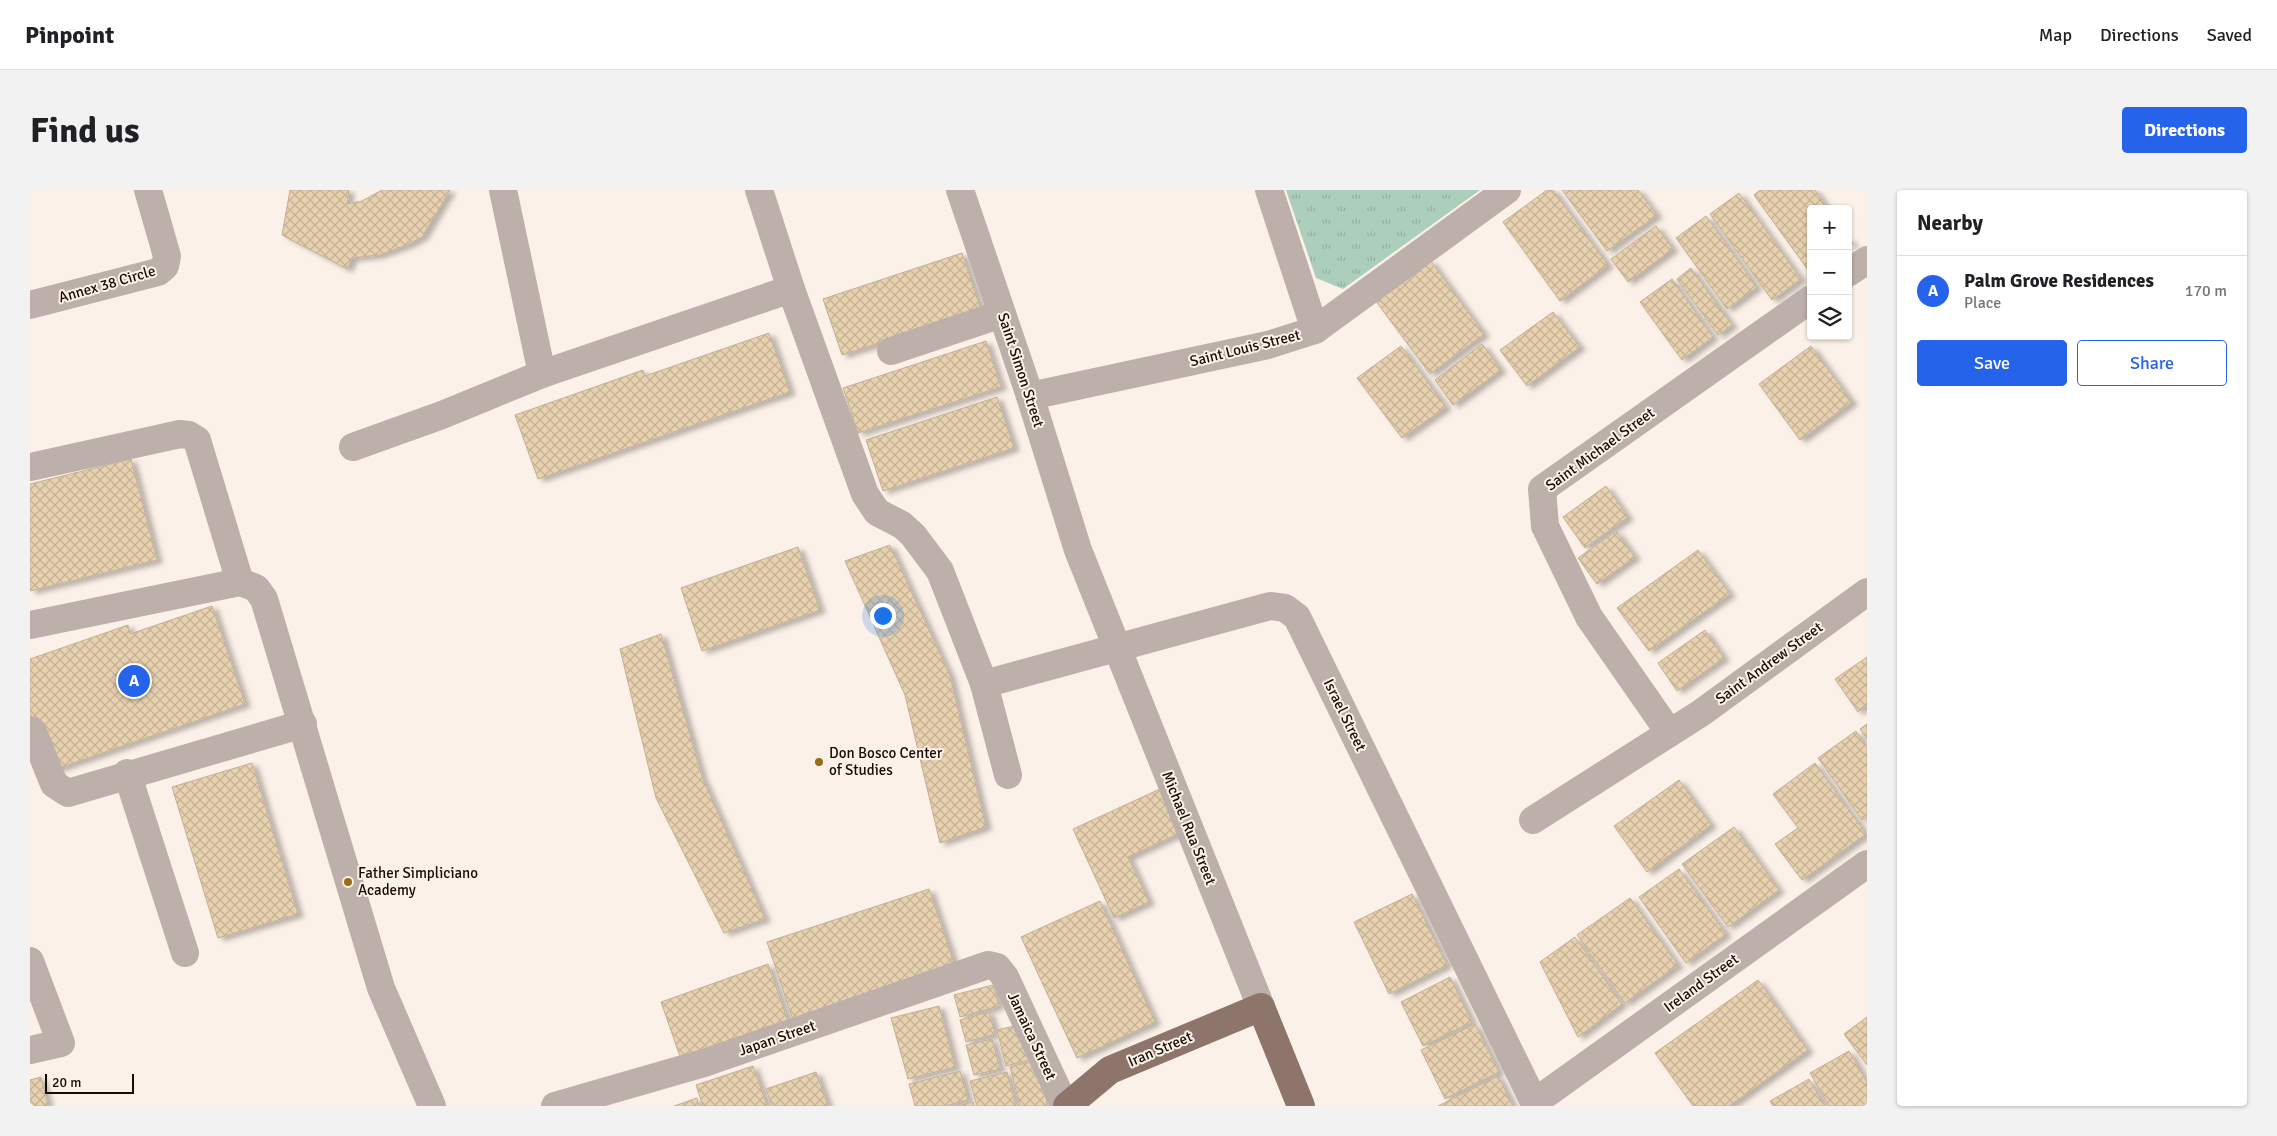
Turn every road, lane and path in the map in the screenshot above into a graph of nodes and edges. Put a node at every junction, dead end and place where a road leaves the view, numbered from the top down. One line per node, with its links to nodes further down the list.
1 (148, 190): 11 (street, Annex 38 Circle)
2 (503, 190): 15 (street)
3 (758, 190): 9 (street)
4 (960, 190): 12 (street, Saint Simon Street)
5 (1270, 190): 13 (street)
6 (1508, 190): 13 (street, Saint Louis Street)
7 (1867, 260): 8 (street)
8 (1852, 270)
9 (791, 289): 15 (street); 24 (street)
10 (1807, 302): 27 (street, Saint Michael Street)
11 (30, 305)
12 (1002, 314): 14 (street); 16 (street, Saint Simon Street)
13 (1315, 330): 16 (street, Saint Louis Street)
14 (891, 351)
15 (542, 374): 17 (street)
16 (1030, 396): 19 (street, Saint Simon Street)
17 (353, 447)
18 (30, 467): 20 (street)
19 (1078, 550): 23 (street, Michael Rua Street)
20 (240, 582): 22 (street); 25 (street)
21 (1867, 592): 27 (street, Saint Andrew Street)
22 (30, 625)
23 (1116, 648): 24 (street, Israel Street); 35 (street, Michael Rua Street); 37 (street, Israel Street)
24 (984, 684): 29 (street)
25 (303, 724): 28 (street); 38 (street)
26 (30, 730): 28 (street)
27 (1669, 732): 30 (street, Saint Andrew Street)
28 (128, 773): 32 (street)
29 (1008, 775)
30 (1533, 820)
31 (1867, 864): 37 (street, Ireland Street)
32 (185, 953)
33 (30, 961): 36 (street)
34 (997, 967): 39 (street, Japan Street); 40 (street, Jamaica Street)
35 (1261, 1007): 40 (main road, Iran Street); 41 (main road, Michael Rua Street)
36 (30, 1050)
37 (1535, 1104)
38 (432, 1106)
39 (555, 1106)
40 (1066, 1106)
41 (1301, 1106)

